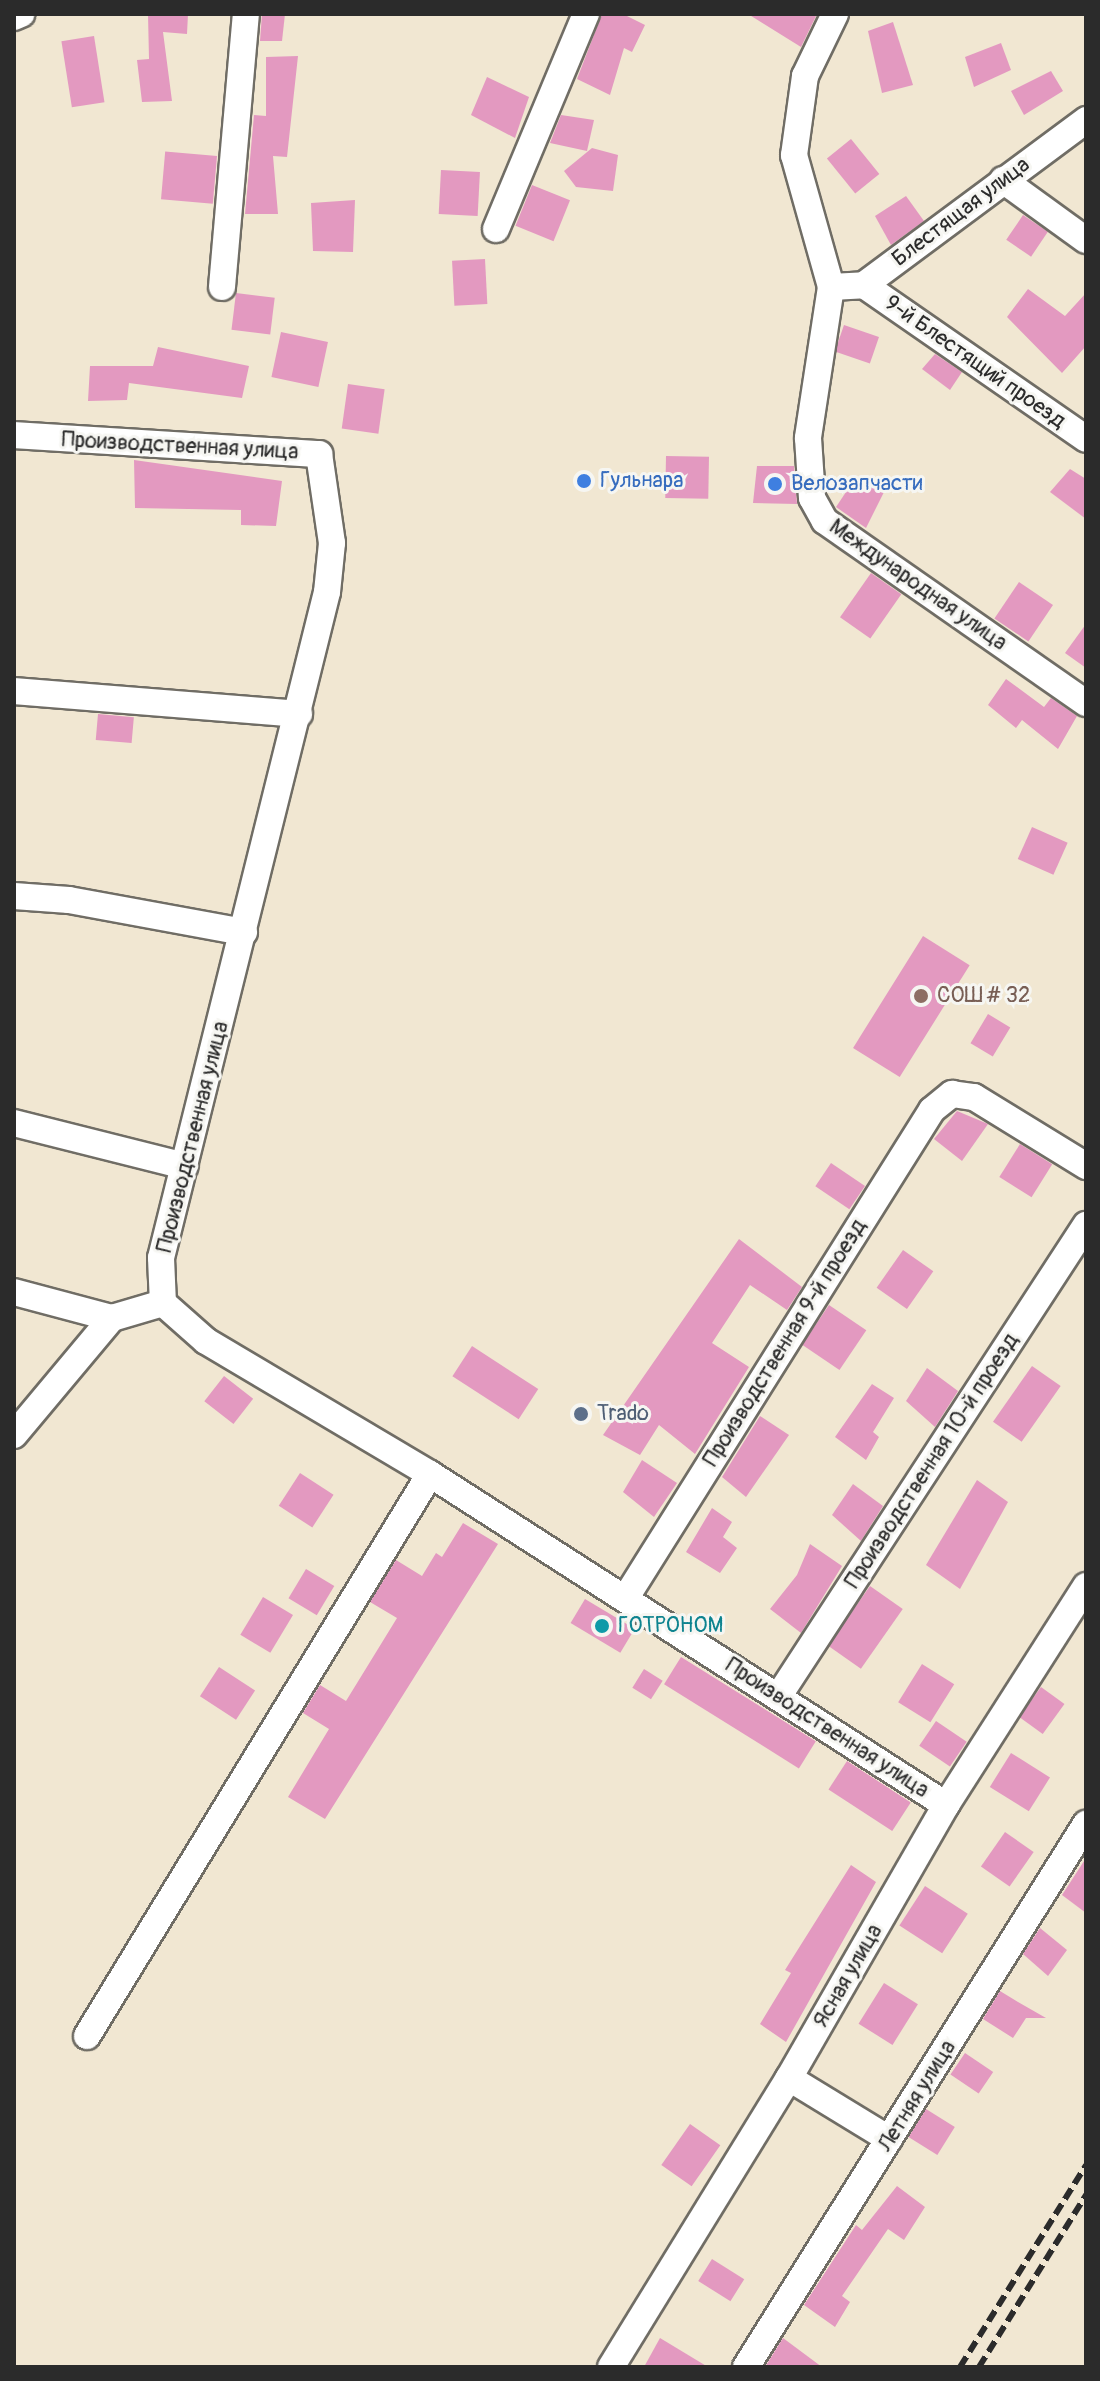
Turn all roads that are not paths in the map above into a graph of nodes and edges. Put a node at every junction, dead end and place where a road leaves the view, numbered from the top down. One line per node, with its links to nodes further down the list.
1 (21, 14): 5 (street)
2 (246, 14): 11 (street)
3 (586, 14): 8 (street)
4 (835, 14): 12 (street, Международная улица)
5 (14, 17)
6 (1086, 120): 7 (street, Блестящая улица)
7 (1003, 180): 9 (street); 10 (street, Блестящая улица)
8 (496, 229)
9 (1086, 240)
10 (864, 285): 12 (street); 14 (street, 9-й Блестящий проезд)
11 (222, 287)
12 (831, 287): 16 (street, Международная улица)
13 (14, 435): 17 (street, Производственная улица)
14 (1086, 439)
15 (14, 691): 17 (street)
16 (1086, 703)
17 (299, 714): 19 (street, Производственная улица)
18 (14, 896): 19 (street)
19 (244, 932): 21 (street, Производственная улица)
20 (14, 1123): 21 (street)
21 (185, 1166): 25 (street, Производственная улица)
22 (1086, 1166): 30 (street, Производственная 9-й проезд)
23 (1086, 1225): 31 (street, Производственная 10-й проезд)
24 (14, 1292): 26 (street)
25 (163, 1303): 26 (street); 28 (street, Производственная улица)
26 (112, 1318): 27 (street)
27 (14, 1435)
28 (430, 1474): 30 (street, Производственная улица); 34 (street)
29 (1086, 1586): 32 (street, Ясная улица)
30 (625, 1599): 31 (street, Производственная улица)
31 (778, 1697): 32 (street, Производственная улица)
32 (946, 1805): 35 (street, Ясная улица)
33 (1086, 1824): 36 (street, Летняя улица)
34 (87, 2036)
35 (789, 2078): 36 (street); 37 (street, Ясная улица)
36 (889, 2139): 38 (street, Летняя улица)
37 (611, 2367)
38 (746, 2367)

